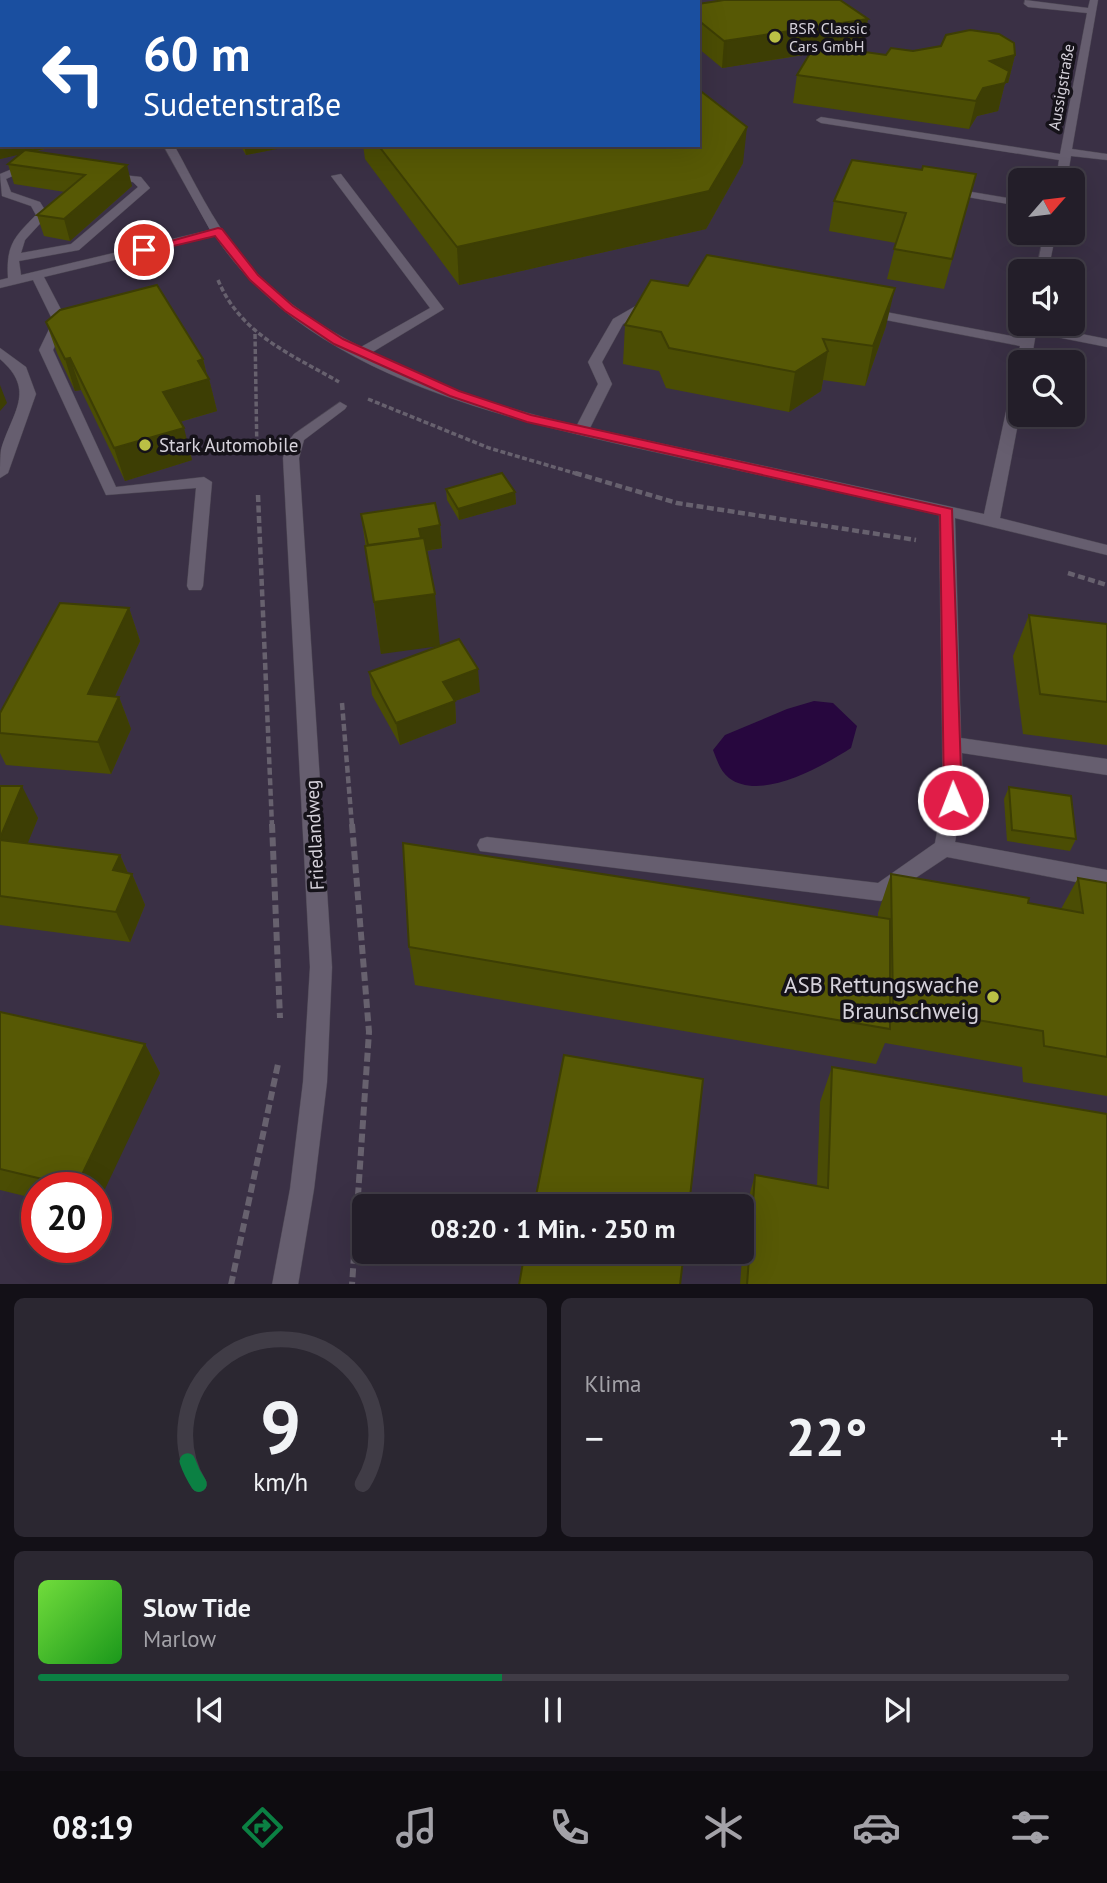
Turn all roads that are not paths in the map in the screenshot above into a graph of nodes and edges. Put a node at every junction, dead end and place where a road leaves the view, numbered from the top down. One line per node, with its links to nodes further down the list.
1 (1028, 0): 2 (street)
2 (1093, 5): 5 (street, Aussigstraße)
3 (821, 120): 5 (street)
4 (169, 147): 13 (street)
5 (1066, 155): 6 (street); 8 (street, Aussigstraße)
6 (1107, 158)
7 (44, 166): 14 (street)
8 (1063, 168)
9 (97, 173): 14 (street)
10 (337, 176): 24 (street)
11 (931, 188): 12 (street)
12 (1008, 201)
13 (218, 232): 15 (street); 24 (street)
14 (13, 258): 16 (street)
15 (37, 275): 16 (street); 32 (street)
16 (15, 281): 17 (street)
17 (0, 284)
18 (666, 295): 27 (street)
19 (850, 309): 20 (street)
20 (1008, 329)
21 (1061, 336): 22 (street)
22 (1107, 342)
23 (0, 352): 28 (street)
24 (361, 353): 27 (street)
25 (340, 406): 38 (street, Friedlandweg)
26 (1010, 427): 30 (street)
27 (581, 431): 29 (street)
28 (0, 473)
29 (947, 512): 30 (street); 33 (street)
30 (991, 521): 31 (street)
31 (1107, 550)
32 (195, 586)
33 (951, 744): 34 (street); 36 (street)
34 (1107, 767)
35 (487, 845): 36 (street)
36 (944, 848): 37 (street)
37 (1107, 879)
38 (285, 1284)

